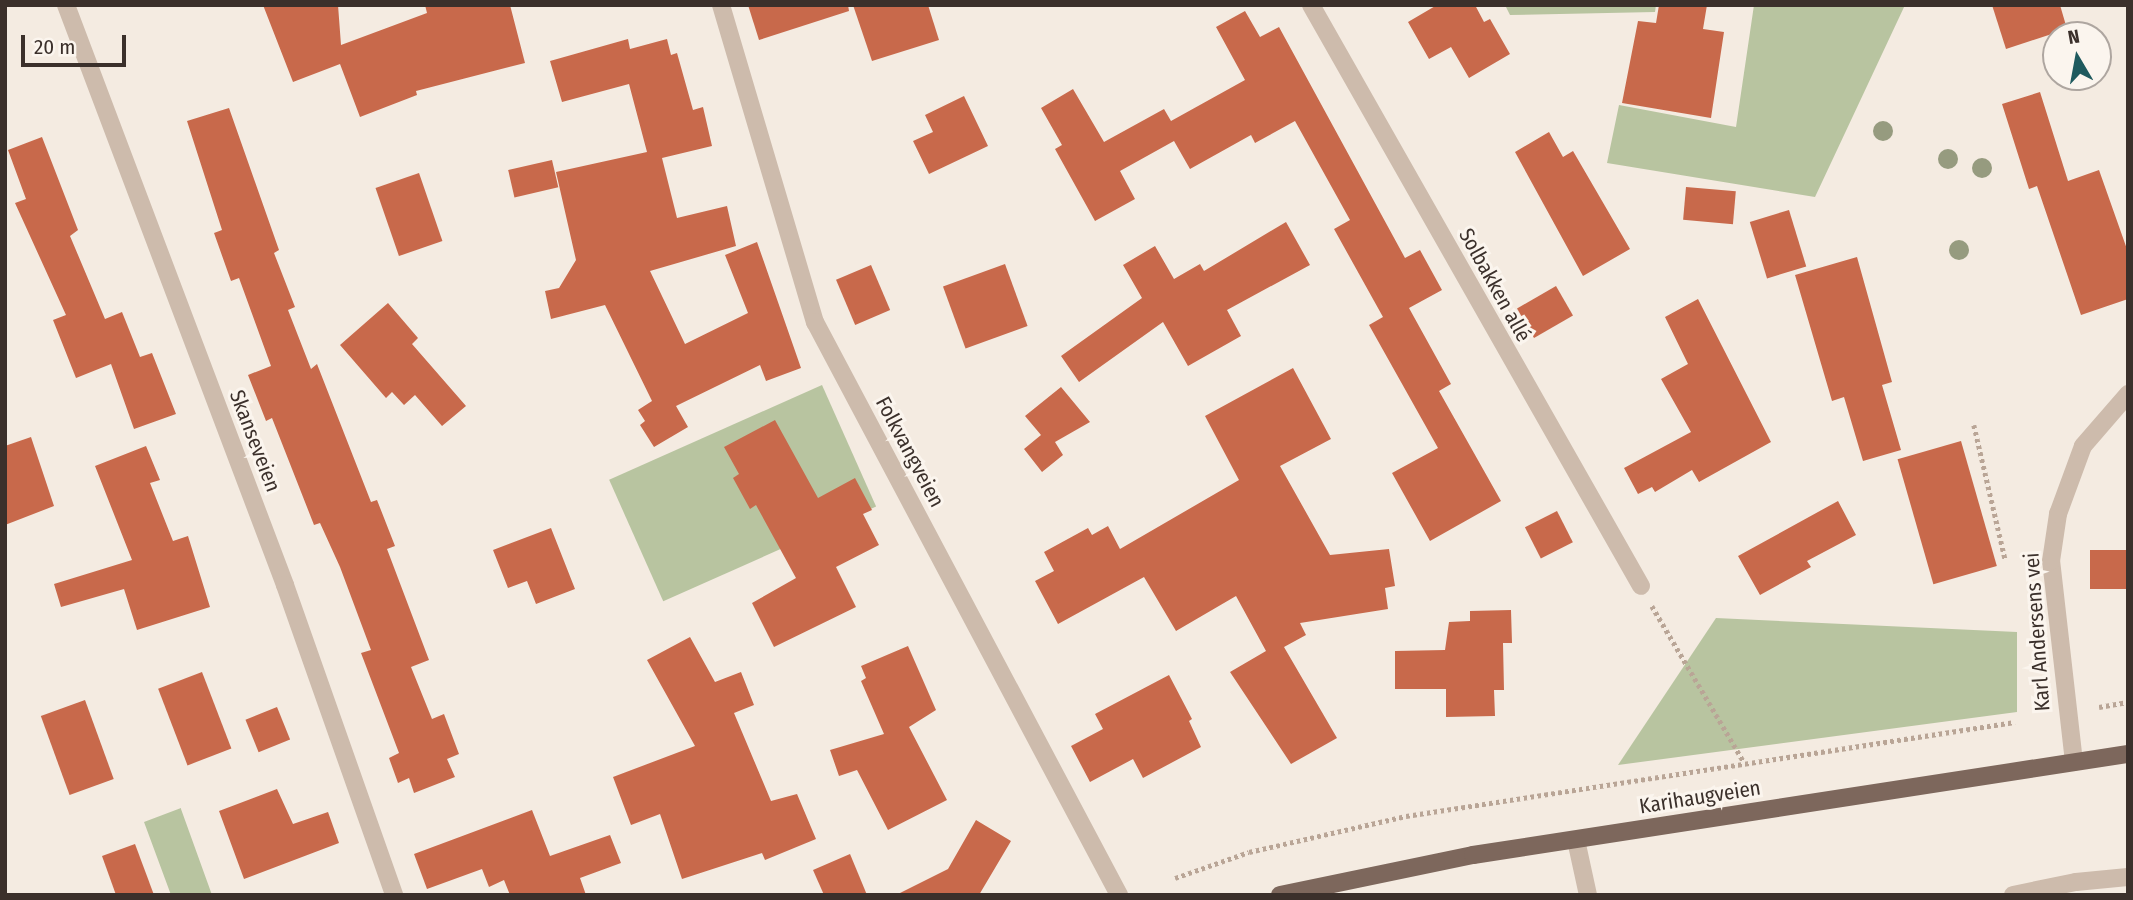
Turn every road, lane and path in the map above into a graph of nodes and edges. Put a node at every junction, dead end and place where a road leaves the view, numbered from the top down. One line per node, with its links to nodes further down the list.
1 (66, 5): 18 (street, Skanseveien)
2 (721, 5): 19 (street, Folkvangveien)
3 (1311, 5): 7 (street, Solbakken allé)
4 (2128, 394): 13 (street, Karl Andersens vei)
5 (1974, 425): 6 (path)
6 (2005, 558)
7 (1641, 586): 12 (path)
8 (2128, 702): 9 (path)
9 (2099, 706)
10 (2015, 722): 12 (path)
11 (2128, 754): 13 (main road, Karihaugveien)
12 (1744, 762): 16 (path)
13 (2074, 762): 14 (main road, Karihaugveien)
14 (1576, 840): 20 (main road, Karihaugveien); 21 (street)
15 (2128, 877): 17 (street)
16 (1175, 878)
17 (2077, 888): 22 (street)
18 (394, 895)
19 (1119, 895)
20 (1280, 895)
21 (1588, 895)
22 (2013, 895)

